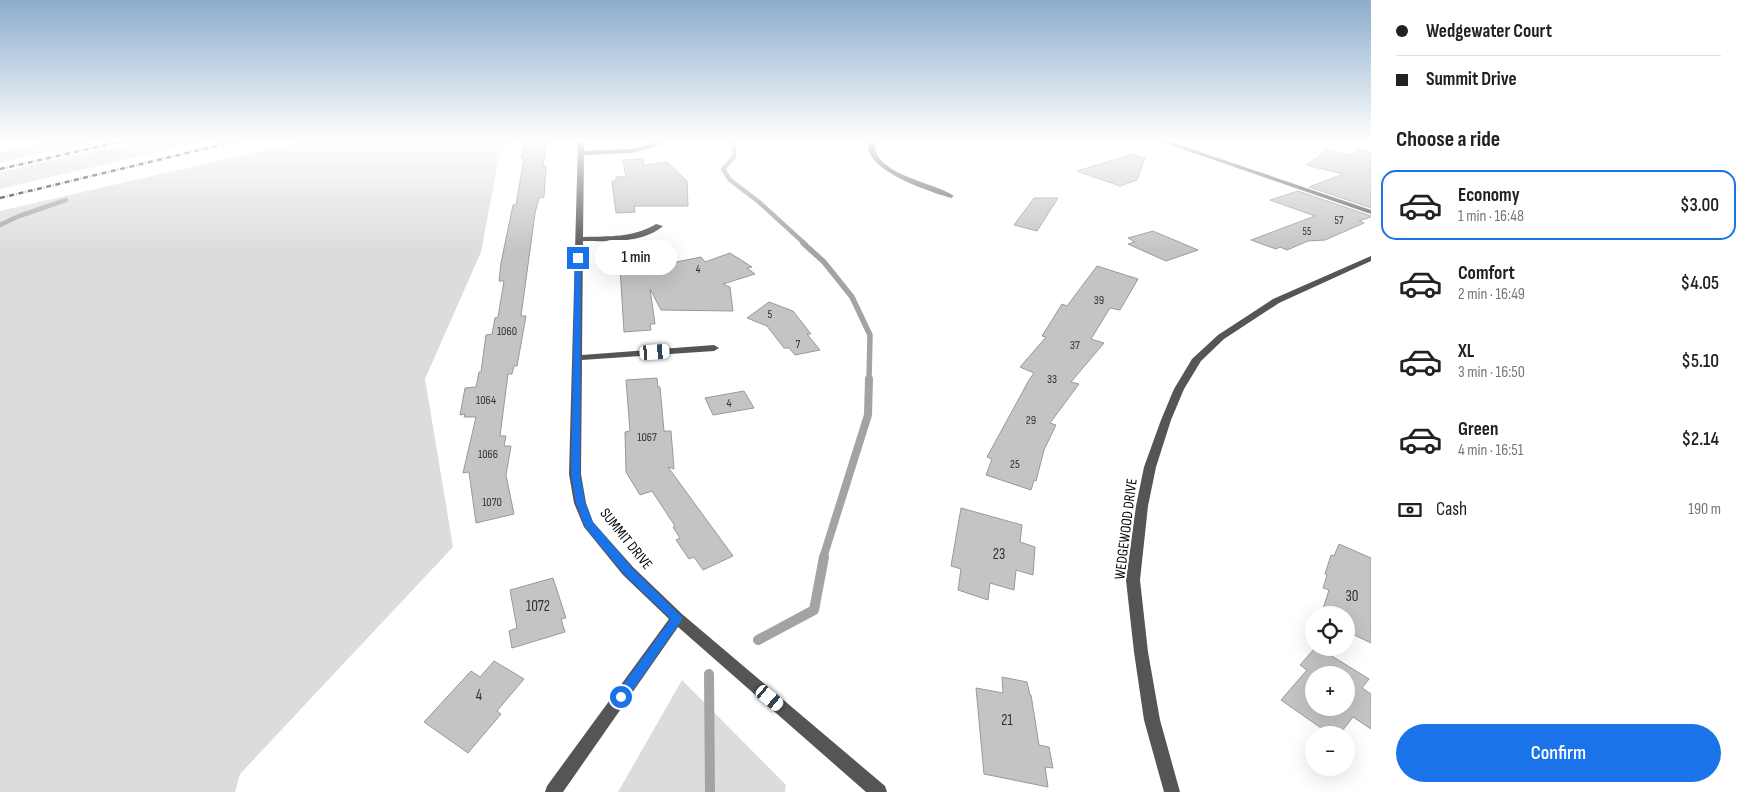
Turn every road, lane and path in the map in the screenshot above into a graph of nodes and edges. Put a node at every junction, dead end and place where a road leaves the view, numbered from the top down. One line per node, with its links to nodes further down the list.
1 (579, 177): 7 (street, SUMMIT DRIVE)
2 (904, 177): 4 (street)
3 (1268, 177): 5 (street)
4 (951, 196)
5 (1371, 212)
6 (659, 226): 7 (street)
7 (578, 239): 10 (street, SUMMIT DRIVE)
8 (1371, 258): 14 (street, WEDGEWOOD DRIVE)
9 (714, 348): 10 (street)
10 (576, 358): 11 (street, SUMMIT DRIVE)
11 (678, 618): 12 (street); 13 (street, SUMMIT DRIVE)
12 (553, 792)
13 (879, 792)
14 (1172, 792)

